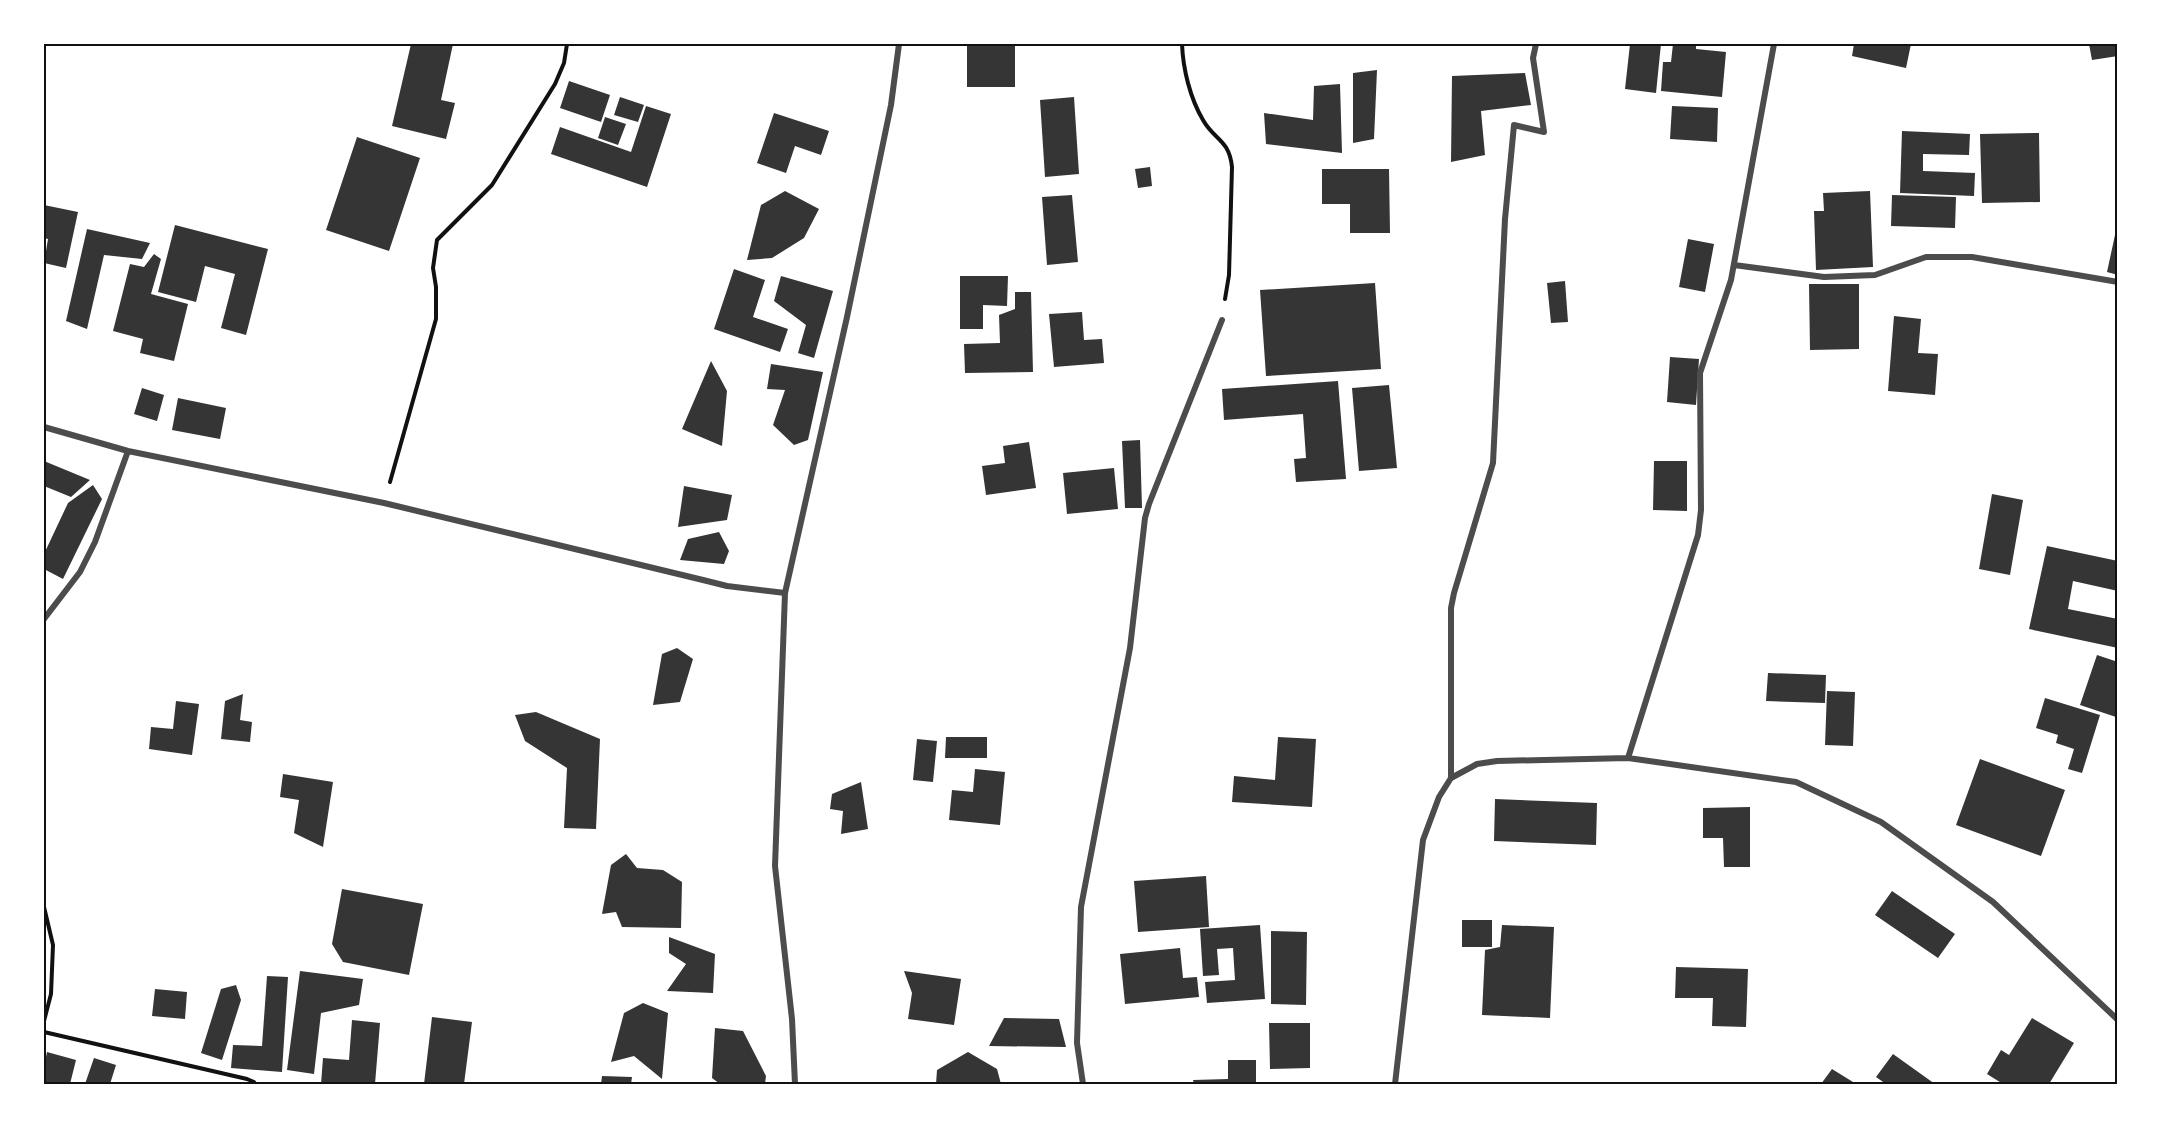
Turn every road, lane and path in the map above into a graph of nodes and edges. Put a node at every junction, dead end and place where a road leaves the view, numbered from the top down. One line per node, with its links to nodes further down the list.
1 (567, 44): 11 (path)
2 (899, 44): 12 (street)
3 (1182, 44): 8 (path)
4 (1536, 44): 15 (street)
5 (1774, 44): 6 (street)
6 (1734, 265): 7 (street); 14 (street)
7 (2118, 282)
8 (1222, 320): 22 (street)
9 (44, 427): 10 (street)
10 (128, 451): 11 (street); 13 (street)
11 (384, 503): 12 (street)
12 (784, 593): 21 (street)
13 (44, 619)
14 (1628, 758): 15 (street); 17 (street)
15 (1451, 778): 23 (street)
16 (44, 907): 18 (path)
17 (2118, 1020)
18 (44, 1021)
19 (44, 1032): 20 (path)
20 (255, 1084)
21 (795, 1084)
22 (1083, 1084)
23 (1395, 1084)

